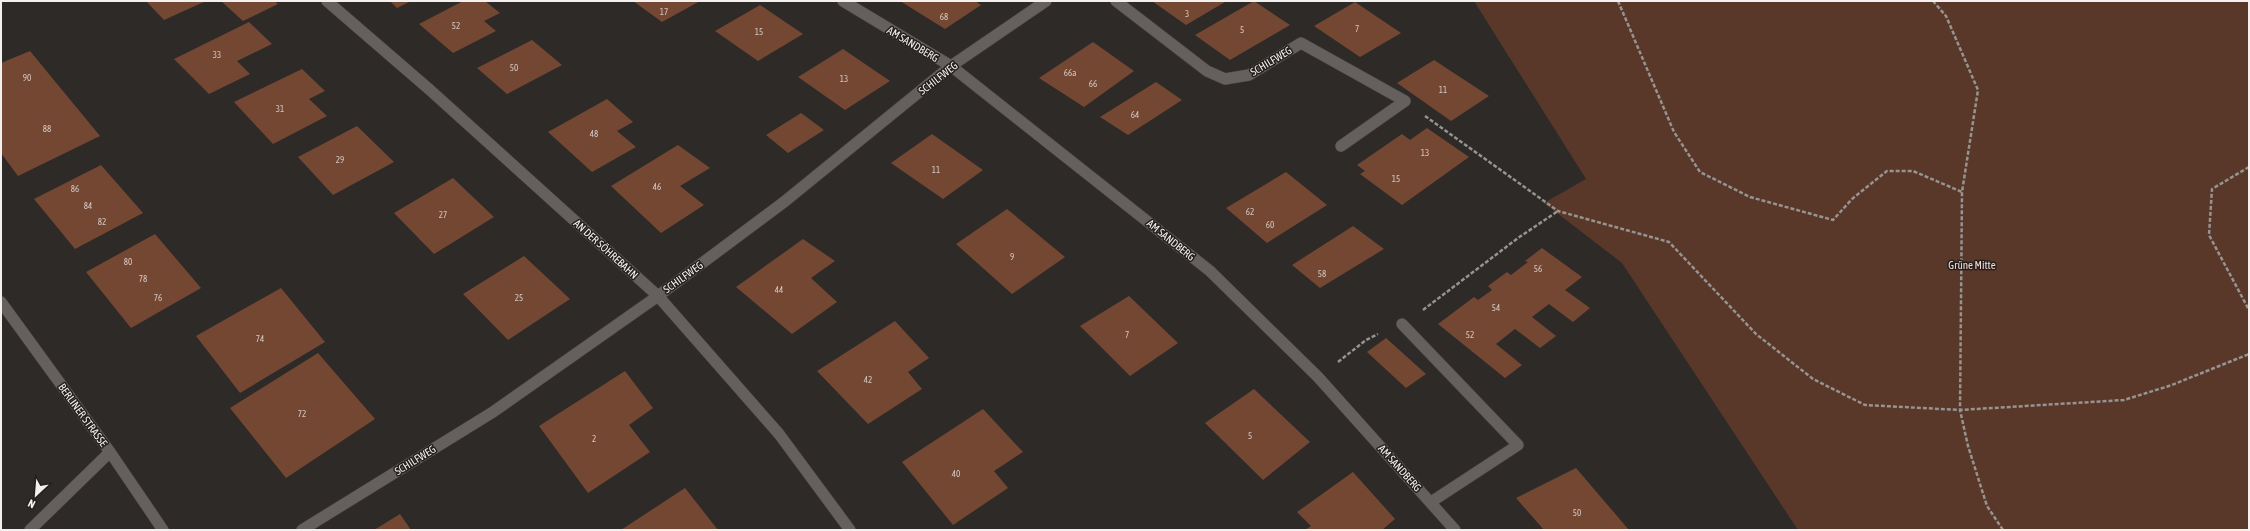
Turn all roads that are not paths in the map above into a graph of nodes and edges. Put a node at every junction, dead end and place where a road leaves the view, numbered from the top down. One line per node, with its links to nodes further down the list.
1 (327, 1): 7 (street, AN DER SÖHREBAHN)
2 (843, 1): 5 (street, AM SANDBERG)
3 (1046, 1): 5 (street, SCHILFWEG)
4 (1116, 1): 6 (street, SCHILFWEG)
5 (951, 66): 7 (street, SCHILFWEG); 11 (street, AM SANDBERG)
6 (1341, 146)
7 (658, 296): 14 (street, SCHILFWEG); 15 (street, AN DER SÖHREBAHN)
8 (1, 302): 10 (street, BERLINER STRASSE)
9 (1402, 324): 11 (street)
10 (110, 452): 12 (street); 13 (street, BERLINER STRASSE)
11 (1431, 502): 16 (street, AM SANDBERG)
12 (30, 530)
13 (163, 530)
14 (302, 530)
15 (850, 530)
16 (1455, 530)

